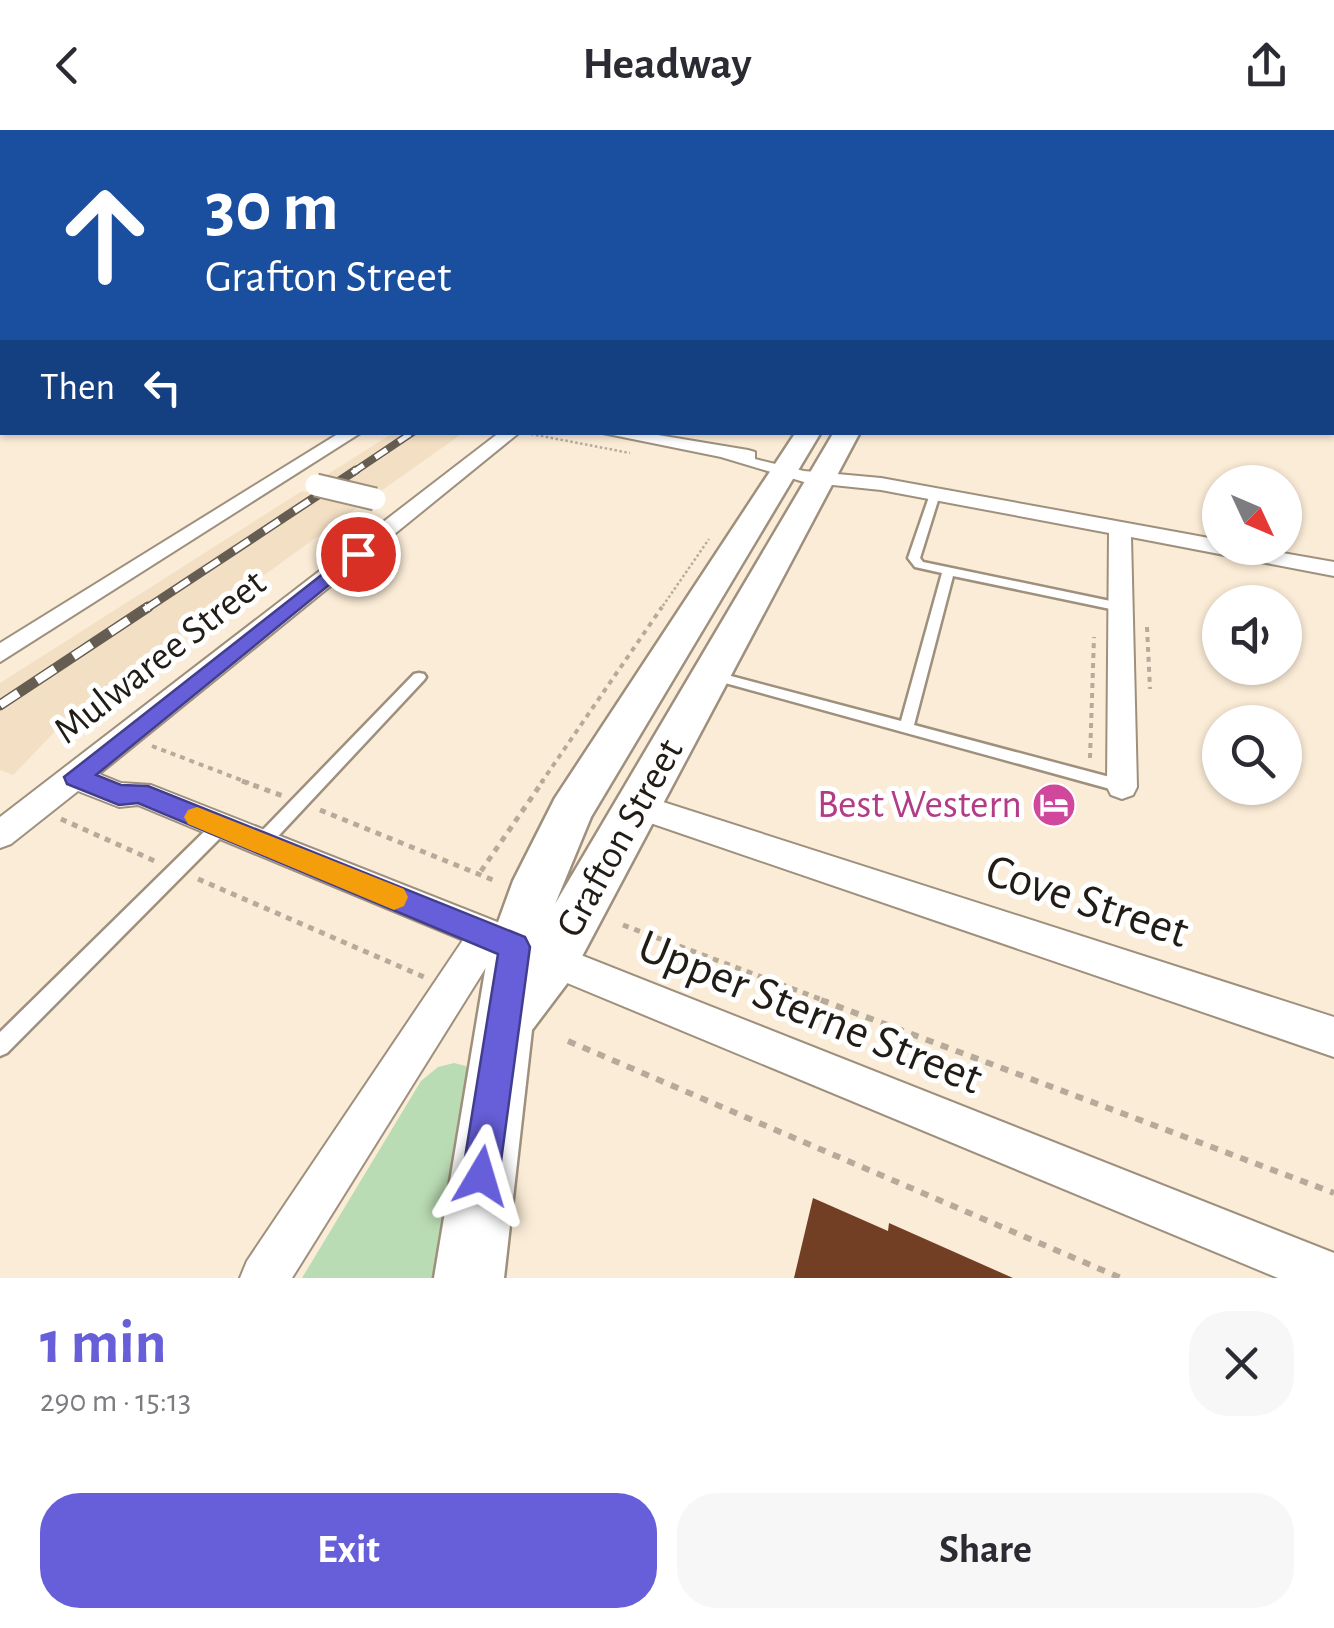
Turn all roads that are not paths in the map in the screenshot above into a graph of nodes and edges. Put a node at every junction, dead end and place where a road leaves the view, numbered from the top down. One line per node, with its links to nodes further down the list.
1 (349, 435): 5 (street)
2 (508, 435): 7 (street, Mulwaree Street)
3 (621, 435): 4 (street)
4 (813, 457): 6 (street); 15 (street, Grafton Street); 24 (street, Grafton Street)
5 (282, 477): 7 (street, bridge); 14 (street)
6 (936, 494): 8 (street); 12 (lane)
7 (416, 508): 18 (street, Mulwaree Street)
8 (1120, 528): 9 (street); 13 (street)
9 (1202, 543)
10 (1302, 562): 11 (street)
11 (1334, 568)
12 (948, 573): 13 (lane); 17 (lane)
13 (1108, 604): 19 (street)
14 (2, 653)
15 (711, 675): 17 (lane); 20 (street, Grafton Street)
16 (419, 677): 23 (lane)
17 (906, 728): 19 (lane)
18 (106, 778): 21 (street, Upper Sterne Street); 22 (street, Mulwaree Street)
19 (1122, 786)
20 (638, 806): 24 (street, Grafton Street); 25 (street, Cove Street)
21 (220, 827): 23 (street, Upper Sterne Street); 26 (lane)
22 (0, 835)
23 (261, 844): 24 (street, Upper Sterne Street)
24 (517, 948): 27 (street, Upper Sterne Street); 28 (street, Grafton Street); 29 (street, Grafton Street)
25 (1334, 1036)
26 (0, 1046)
27 (1311, 1273)
28 (264, 1278)
29 (469, 1278)

